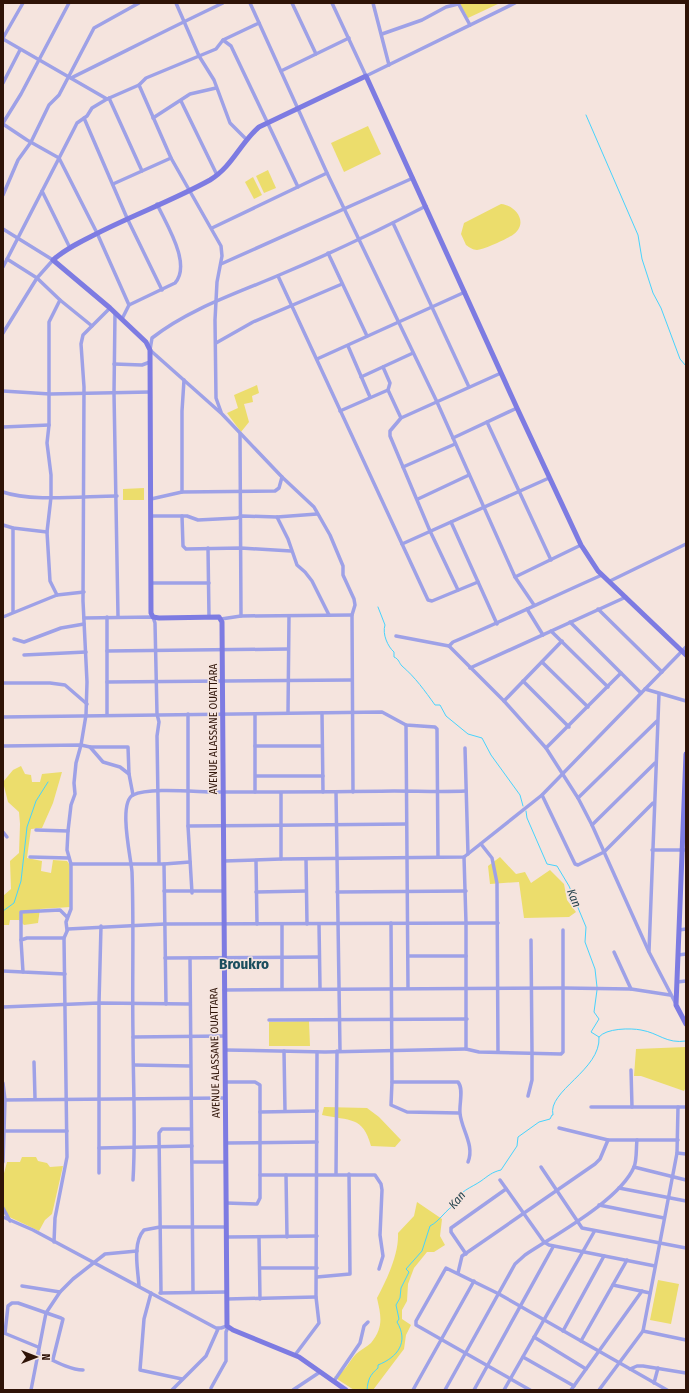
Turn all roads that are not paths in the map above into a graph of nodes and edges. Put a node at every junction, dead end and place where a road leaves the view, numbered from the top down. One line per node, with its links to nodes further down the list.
1 (23, 3): 16 (street)
2 (69, 3): 22 (street)
3 (140, 3): 25 (street)
4 (176, 3): 12 (street)
5 (223, 3): 12 (street)
6 (250, 3): 13 (street)
7 (292, 3): 20 (street)
8 (332, 3): 17 (street)
9 (373, 3): 15 (street)
10 (515, 3): 14 (street)
11 (458, 4): 14 (street); 15 (street)
12 (184, 21): 21 (street); 25 (street)
13 (259, 23): 18 (street); 24 (street)
14 (470, 25): 23 (street)
15 (382, 34): 23 (street)
16 (3, 38): 19 (street)
17 (349, 38): 20 (street); 26 (street)
18 (223, 40): 21 (street); 35 (street)
19 (20, 50): 22 (street); 27 (street)
20 (316, 54): 24 (street)
21 (199, 56): 28 (street); 29 (street)
22 (39, 61): 25 (street); 36 (street)
23 (389, 65): 26 (street)
24 (281, 71): 32 (street)
25 (70, 76): 30 (street); 38 (street)
26 (366, 76): 32 (street); 44 (street)
27 (3, 83)
28 (139, 85): 30 (street); 34 (street)
29 (216, 88): 31 (street); 37 (street)
30 (108, 98): 33 (street); 41 (street)
31 (181, 101): 34 (street); 43 (street)
32 (298, 108): 35 (street); 42 (street)
33 (84, 118): 39 (street); 45 (street)
34 (153, 118): 40 (street)
35 (268, 122): 37 (street); 46 (street)
36 (3, 125): 38 (street)
37 (247, 140): 43 (street)
38 (30, 142): 39 (street); 49 (street)
39 (59, 158): 47 (street); 57 (street)
40 (171, 158): 41 (street); 48 (street)
41 (142, 171): 45 (street)
42 (327, 173): 46 (street); 52 (street)
43 (217, 175): 48 (street)
44 (413, 178): 51 (street); 52 (street)
45 (112, 184): 53 (street)
46 (298, 187): 55 (street)
47 (42, 191): 58 (street); 60 (street)
48 (188, 191): 50 (street); 55 (street)
49 (3, 195)
50 (158, 204): 53 (street); 69 (street)
51 (426, 206): 54 (street); 70 (street)
52 (344, 209): 59 (street); 64 (street)
53 (127, 218): 57 (street); 69 (street)
54 (393, 223): 59 (street); 76 (street)
55 (212, 228): 64 (street)
56 (3, 229): 58 (street)
57 (97, 233): 60 (street); 73 (street)
58 (17, 237): 62 (street); 63 (street)
59 (360, 238): 61 (street); 80 (street)
60 (70, 248): 63 (street)
61 (328, 253): 66 (street); 68 (street)
62 (7, 259): 65 (street); 67 (street)
63 (53, 260): 67 (street); 75 (street)
64 (221, 264): 72 (street)
65 (3, 267)
66 (278, 276): 72 (street); 74 (street)
67 (37, 278): 71 (street); 81 (street)
68 (342, 284): 74 (street); 84 (street)
69 (162, 290): 73 (street)
70 (465, 292): 76 (street); 93 (street)
71 (60, 300): 82 (street); 102 (street)
72 (215, 302): 85 (street); 87 (street)
73 (129, 305): 78 (street)
74 (292, 305): 85 (street); 89 (street)
75 (110, 308): 77 (street); 82 (street)
76 (432, 308): 80 (street); 96 (street)
77 (115, 313): 78 (street); 91 (street)
78 (122, 319): 87 (street)
79 (3, 322): 81 (street)
80 (399, 322): 84 (street); 88 (street)
81 (7, 325): 83 (street)
82 (92, 326): 100 (street)
83 (3, 333)
84 (367, 336): 86 (street)
85 (216, 343): 107 (street)
86 (348, 346): 89 (street); 94 (street)
87 (150, 350): 90 (street); 95 (street)
88 (413, 353): 92 (street); 104 (street)
89 (317, 359): 106 (street)
90 (150, 362): 91 (street); 99 (street)
91 (114, 364): 101 (street)
92 (383, 367): 94 (street); 97 (street)
93 (501, 373): 96 (street); 105 (street)
94 (361, 377): 103 (street)
95 (184, 379): 107 (street); 121 (street)
96 (469, 387): 104 (street)
97 (388, 390): 103 (street); 108 (street)
98 (3, 391): 102 (street)
99 (150, 392): 101 (street); 126 (street)
100 (84, 393): 101 (street); 102 (street); 123 (street)
101 (114, 393): 124 (street)
102 (50, 394): 110 (street)
103 (370, 397): 106 (street)
104 (437, 402): 108 (street); 113 (street)
105 (517, 408): 109 (street); 118 (street)
106 (340, 411): 139 (street)
107 (222, 414): 112 (street)
108 (402, 418): 115 (street)
109 (487, 422): 113 (street); 119 (street)
110 (49, 425): 111 (street); 125 (street)
111 (3, 427)
112 (240, 434): 117 (street); 122 (street)
113 (453, 438): 114 (street)
114 (455, 444): 115 (street); 116 (street)
115 (403, 467): 127 (street)
116 (469, 475): 127 (street); 128 (street)
117 (282, 477): 122 (street); 129 (street)
118 (549, 478): 119 (street); 141 (street)
119 (518, 491): 128 (street); 145 (street)
120 (3, 492): 125 (street)
121 (182, 492): 122 (street); 126 (street)
122 (241, 492): 132 (street)
123 (83, 496): 124 (street); 125 (street); 153 (street)
124 (117, 496): 162 (street)
125 (52, 497): 138 (street)
126 (150, 499): 130 (street)
127 (418, 499): 137 (street)
128 (483, 507): 134 (street); 147 (street)
129 (317, 514): 133 (street); 161 (street)
130 (151, 516): 131 (street); 151 (street)
131 (182, 516): 132 (street); 142 (street)
132 (242, 516): 133 (street); 143 (street)
133 (277, 517): 144 (street)
134 (451, 522): 137 (street); 150 (street)
135 (3, 525): 136 (street)
136 (13, 528): 138 (street); 159 (street)
137 (430, 531): 139 (street); 152 (street)
138 (47, 532): 154 (street)
139 (402, 544): 152 (street)
140 (686, 544): 148 (street)
141 (581, 545): 145 (street); 146 (street)
142 (208, 548): 143 (street); 149 (street)
143 (241, 548): 144 (street); 163 (street)
144 (291, 551): 160 (street)
145 (551, 560): 147 (street)
146 (602, 575): 148 (street); 156 (street)
147 (515, 577): 156 (street)
148 (610, 581): 155 (street)
149 (209, 582): 151 (street); 168 (street)
150 (478, 582): 152 (street); 173 (street)
151 (151, 583): 167 (street)
152 (458, 590)
153 (84, 592): 154 (street); 169 (street)
154 (57, 595): 159 (street)
155 (626, 597): 158 (street); 181 (street)
156 (534, 605): 157 (street)
157 (527, 609): 173 (street); 175 (street)
158 (598, 609): 171 (street); 190 (street)
159 (13, 612): 165 (street)
160 (328, 615): 161 (street); 164 (street)
161 (352, 615): 192 (street)
162 (118, 616): 166 (street); 167 (street)
163 (241, 616): 164 (street); 170 (street)
164 (289, 616): 180 (street)
165 (3, 617)
166 (107, 617): 169 (street); 184 (street)
167 (153, 617): 168 (street); 182 (street)
168 (208, 617): 170 (street)
169 (84, 618): 172 (street)
170 (221, 619): 183 (street, AVENUE ALASSANE OUATTARA)
171 (570, 622): 174 (street); 191 (street)
172 (84, 624): 177 (street); 185 (street)
173 (497, 624): 179 (street)
174 (551, 631): 175 (street); 178 (street)
175 (543, 634): 189 (street)
176 (396, 636): 179 (street)
177 (14, 639)
178 (562, 641): 188 (street); 199 (street)
179 (449, 646): 189 (street)
180 (288, 649): 183 (street); 193 (street)
181 (684, 649): 187 (street); 190 (street)
182 (156, 650): 183 (street); 184 (street); 196 (street)
183 (222, 650): 197 (street, AVENUE ALASSANE OUATTARA)
184 (107, 651): 195 (street)
185 (86, 652): 186 (street); 205 (street)
186 (24, 655)
187 (686, 656)
188 (542, 662): 194 (street); 206 (street)
189 (470, 668): 203 (street)
190 (662, 672): 200 (street)
191 (621, 673): 199 (street); 201 (street)
192 (351, 680): 193 (street); 209 (street)
193 (288, 681): 197 (street); 207 (street)
194 (523, 681): 203 (street); 219 (street)
195 (107, 682): 196 (street); 215 (street)
196 (156, 682): 197 (street); 210 (street)
197 (222, 682): 212 (street, AVENUE ALASSANE OUATTARA)
198 (3, 683): 205 (street)
199 (608, 687): 206 (street)
200 (645, 689): 201 (street); 202 (street)
201 (641, 693): 231 (street)
202 (658, 694): 204 (street); 217 (street)
203 (504, 701): 226 (street)
204 (686, 701)
205 (86, 704): 214 (street)
206 (588, 707): 219 (street)
207 (288, 713): 208 (street); 213 (street)
208 (322, 713): 209 (street); 223 (street)
209 (353, 713): 218 (street); 243 (street)
210 (157, 714): 211 (street); 215 (street); 234 (street)
211 (188, 714): 212 (street); 238 (street)
212 (222, 714): 213 (street); 239 (street, AVENUE ALASSANE OUATTARA)
213 (256, 714): 222 (street)
214 (86, 715): 215 (street); 216 (street); 220 (street)
215 (107, 715)
216 (3, 717)
217 (657, 721): 228 (street); 247 (street)
218 (406, 725): 235 (street); 236 (street)
219 (569, 727): 226 (street)
220 (81, 745): 221 (street); 224 (street); 258 (street)
221 (3, 746)
222 (255, 746): 223 (street); 232 (street)
223 (322, 746): 233 (street)
224 (90, 747): 230 (street); 230 (street)
225 (465, 748): 237 (street)
226 (546, 748): 231 (street)
227 (686, 754): 229 (street)
228 (655, 763): 249 (street); 254 (street)
229 (686, 772): 248 (street)
230 (129, 774): 246 (street)
231 (563, 774): 245 (street); 247 (street)
232 (256, 776): 233 (street); 240 (street)
233 (323, 776): 241 (street)
234 (158, 790): 238 (street); 246 (street); 277 (street)
235 (406, 791): 236 (street); 243 (street); 250 (street)
236 (437, 791): 237 (street); 267 (street)
237 (466, 791): 265 (street)
238 (188, 792): 239 (street); 255 (street)
239 (223, 792): 240 (street); 256 (street, AVENUE ALASSANE OUATTARA)
240 (255, 792): 244 (street)
241 (323, 792): 242 (street); 244 (street)
242 (336, 792): 243 (street); 253 (street)
243 (353, 792)
244 (281, 793): 252 (street)
245 (542, 794): 261 (street); 264 (street)
246 (133, 795): 280 (street)
247 (578, 798): 254 (street)
248 (685, 798): 251 (street)
249 (653, 803): 262 (street); 264 (street)
250 (406, 824): 253 (street); 270 (street)
251 (685, 824): 263 (street)
252 (281, 825): 253 (street); 256 (street); 271 (street)
253 (336, 825): 273 (street)
254 (592, 825): 264 (street)
255 (188, 826): 256 (street); 276 (street)
256 (223, 826): 274 (street, AVENUE ALASSANE OUATTARA)
257 (36, 830): 258 (street)
258 (68, 831): 269 (street)
259 (3, 832): 260 (street)
260 (7, 837)
261 (481, 844): 265 (street); 293 (street)
262 (652, 850): 263 (street); 314 (street)
263 (684, 850): 281 (street)
264 (604, 852): 314 (street)
265 (468, 854): 268 (street)
266 (30, 857): 269 (street)
267 (438, 857): 268 (street); 270 (street)
268 (464, 857): 285 (street)
269 (69, 858): 278 (street)
270 (407, 858): 273 (street); 289 (street)
271 (281, 859): 272 (street); 275 (street)
272 (306, 859): 273 (street); 284 (street)
273 (337, 859): 288 (street)
274 (224, 861): 275 (street); 283 (street, AVENUE ALASSANE OUATTARA)
275 (256, 861): 287 (street)
276 (190, 862): 279 (street); 286 (street)
277 (159, 863): 279 (street); 280 (street)
278 (72, 864): 280 (street); 292 (street)
279 (164, 864): 282 (street)
280 (132, 865): 297 (street)
281 (684, 875): 291 (street)
282 (164, 891): 286 (street); 298 (street)
283 (224, 891): 286 (street); 299 (street, AVENUE ALASSANE OUATTARA)
284 (306, 891): 287 (street); 302 (street)
285 (466, 891): 289 (street); 296 (street)
286 (192, 892)
287 (256, 892): 300 (street)
288 (337, 892): 289 (street); 304 (street)
289 (407, 892): 295 (street)
290 (686, 903): 291 (street)
291 (680, 904): 309 (street)
292 (68, 917): 307 (street); 311 (street)
293 (498, 922): 296 (street); 335 (street)
294 (391, 923): 295 (street); 304 (street); 332 (street)
295 (407, 923): 296 (street); 317 (street)
296 (466, 923): 318 (street)
297 (134, 924): 298 (street); 305 (street); 342 (street)
298 (165, 924): 299 (street); 322 (street)
299 (223, 924): 300 (street); 319 (street, AVENUE ALASSANE OUATTARA)
300 (257, 924): 301 (street)
301 (282, 924): 302 (street); 320 (street)
302 (307, 924): 303 (street)
303 (319, 924): 304 (street); 321 (street)
304 (337, 924): 331 (street)
305 (101, 926): 307 (street); 341 (street)
306 (686, 929): 309 (street)
307 (67, 930): 310 (street)
308 (563, 930): 337 (street)
309 (679, 930): 316 (street)
310 (64, 938): 311 (street); 326 (street)
311 (21, 940): 325 (street)
312 (531, 940): 336 (street)
313 (614, 952): 338 (street)
314 (649, 952): 340 (street)
315 (686, 954): 316 (street)
316 (678, 955): 328 (street)
317 (408, 956): 318 (street); 333 (street)
318 (466, 956): 334 (street)
319 (224, 957): 320 (street); 323 (street); 339 (street, AVENUE ALASSANE OUATTARA)
320 (282, 957): 321 (street); 329 (street)
321 (319, 957): 330 (street)
322 (164, 958): 323 (street); 344 (street)
323 (190, 958): 345 (street)
324 (3, 970): 325 (street)
325 (22, 972): 326 (street)
326 (65, 974): 343 (street)
327 (686, 981): 328 (street)
328 (677, 982): 346 (street)
329 (282, 988): 330 (street); 339 (street)
330 (320, 988): 331 (street)
331 (338, 988): 332 (street); 350 (street)
332 (391, 988): 333 (street); 351 (street)
333 (408, 988): 334 (street)
334 (467, 988): 335 (street); 348 (street)
335 (499, 988): 336 (street); 362 (street)
336 (531, 988): 337 (street); 363 (street)
337 (564, 988): 338 (street); 363 (street)
338 (631, 989): 340 (street)
339 (224, 990): 353 (street, AVENUE ALASSANE OUATTARA)
340 (670, 995): 346 (street)
341 (99, 1003): 342 (street); 343 (street); 374 (street)
342 (133, 1003): 344 (street); 354 (street)
343 (65, 1004): 347 (street); 373 (street)
344 (166, 1004): 345 (street)
345 (190, 1004): 355 (street)
346 (676, 1005): 352 (street)
347 (3, 1006)
348 (467, 1019): 351 (street); 356 (street)
349 (269, 1020): 350 (street)
350 (338, 1020): 351 (street); 358 (street)
351 (391, 1020): 359 (street)
352 (686, 1024)
353 (225, 1036): 355 (street); 357 (street, AVENUE ALASSANE OUATTARA)
354 (133, 1037): 355 (street); 365 (street)
355 (191, 1037): 366 (street)
356 (466, 1049): 359 (street); 362 (street)
357 (225, 1050): 360 (street); 369 (street, AVENUE ALASSANE OUATTARA)
358 (338, 1050): 359 (street); 361 (street); 411 (street)
359 (392, 1050): 370 (street)
360 (284, 1051): 361 (street); 383 (street)
361 (317, 1052): 384 (street)
362 (498, 1052): 363 (street)
363 (532, 1053): 371 (street)
364 (34, 1062): 372 (street)
365 (134, 1065): 366 (street); 375 (street)
366 (190, 1066): 376 (street)
367 (631, 1070): 380 (street)
368 (3, 1082): 378 (street)
369 (225, 1082): 377 (street, AVENUE ALASSANE OUATTARA); 385 (street)
370 (392, 1082): 386 (street); 386 (street)
371 (528, 1096)
372 (35, 1098): 373 (street); 378 (street)
373 (67, 1098): 374 (street); 390 (street)
374 (99, 1098): 375 (street); 400 (street)
375 (134, 1098): 376 (street); 397 (street)
376 (191, 1098): 377 (street); 388 (street)
377 (225, 1098): 395 (street, AVENUE ALASSANE OUATTARA)
378 (4, 1100): 389 (street)
379 (591, 1107): 380 (street)
380 (632, 1107): 381 (street)
381 (678, 1107): 382 (street); 393 (street)
382 (686, 1107)
383 (285, 1111): 384 (street); 385 (street)
384 (317, 1111): 394 (street)
385 (260, 1112): 396 (street)
386 (460, 1113): 406 (street)
387 (559, 1128): 391 (street)
388 (191, 1129): 398 (street); 399 (street)
389 (3, 1131): 390 (street); 403 (street)
390 (67, 1131): 440 (street)
391 (608, 1140): 392 (street); 421 (street)
392 (637, 1140): 393 (street); 408 (street)
393 (678, 1140): 401 (street)
394 (317, 1142): 396 (street); 410 (street)
395 (226, 1143): 396 (street); 405 (street, AVENUE ALASSANE OUATTARA)
396 (260, 1143): 413 (street)
397 (135, 1146): 398 (street); 400 (street); 416 (street)
398 (160, 1146): 399 (street); 432 (street)
399 (192, 1146): 404 (street)
400 (99, 1148): 409 (street)
401 (677, 1153): 402 (street); 415 (street)
402 (686, 1154)
403 (3, 1162)
404 (192, 1162): 405 (street); 433 (street)
405 (226, 1162): 424 (street, AVENUE ALASSANE OUATTARA)
406 (468, 1162)
407 (541, 1167): 421 (street)
408 (634, 1167): 415 (street); 419 (street)
409 (99, 1173)
410 (318, 1174): 411 (street); 414 (street); 436 (street)
411 (336, 1174): 412 (street)
412 (349, 1174): 454 (street); 456 (street)
413 (260, 1175): 414 (street); 424 (street)
414 (286, 1175): 439 (street)
415 (673, 1178): 418 (street); 422 (street)
416 (133, 1180)
417 (500, 1180): 420 (street)
418 (686, 1180)
419 (619, 1188): 422 (street); 425 (street)
420 (506, 1189): 427 (street); 447 (street)
421 (557, 1191): 427 (street); 431 (street)
422 (668, 1198): 423 (street); 429 (street)
423 (686, 1202)
424 (226, 1204): 434 (street, AVENUE ALASSANE OUATTARA)
425 (599, 1205): 429 (street); 431 (street)
426 (3, 1208): 430 (street)
427 (523, 1214): 441 (street); 447 (street)
428 (3, 1217): 430 (street)
429 (664, 1218): 442 (street)
430 (10, 1220): 440 (street)
431 (576, 1221): 435 (street); 441 (street)
432 (160, 1226): 433 (street); 445 (street); 465 (street)
433 (192, 1227): 434 (street); 463 (street)
434 (226, 1227): 437 (street, AVENUE ALASSANE OUATTARA)
435 (594, 1232): 442 (street); 446 (street)
436 (317, 1236): 439 (street); 453 (street)
437 (226, 1237): 438 (street); 464 (street, AVENUE ALASSANE OUATTARA)
438 (259, 1237): 439 (street); 452 (street)
439 (287, 1237)
440 (54, 1242): 450 (street)
441 (544, 1242): 443 (street); 468 (street)
442 (660, 1244): 444 (street); 451 (street)
443 (553, 1247): 446 (street); 472 (street)
444 (686, 1248)
445 (137, 1251): 450 (street); 460 (street)
446 (581, 1252): 448 (street); 474 (street)
447 (466, 1254): 455 (street)
448 (604, 1256): 449 (street); 478 (street)
449 (627, 1260): 451 (street); 458 (street)
450 (93, 1263): 460 (street); 462 (street)
451 (655, 1266): 466 (street)
452 (260, 1268): 453 (street); 471 (street)
453 (317, 1268): 456 (street)
454 (379, 1269)
455 (458, 1273): 457 (street); 482 (street)
456 (317, 1278): 469 (street)
457 (474, 1281): 468 (street); 482 (street)
458 (613, 1285): 461 (street); 484 (street)
459 (22, 1286): 462 (street)
460 (139, 1286): 467 (street)
461 (642, 1291): 466 (street); 486 (street)
462 (60, 1292): 473 (street)
463 (193, 1292): 464 (street); 465 (street)
464 (227, 1292): 470 (street, AVENUE ALASSANE OUATTARA)
465 (161, 1293): 467 (street)
466 (650, 1293): 479 (street)
467 (153, 1294): 477 (street); 500 (street)
468 (499, 1294): 472 (street); 488 (street)
469 (316, 1297): 471 (street); 489 (street)
470 (227, 1299): 471 (street); 476 (street, AVENUE ALASSANE OUATTARA)
471 (260, 1299)
472 (521, 1306): 474 (street); 493 (street)
473 (46, 1313): 480 (street); 485 (street); 491 (street)
474 (544, 1320): 478 (street); 481 (street)
475 (368, 1322): 502 (street)
476 (228, 1326): 477 (street); 489 (street); 505 (street)
477 (218, 1328): 500 (street)
478 (563, 1331): 484 (street)
479 (643, 1331): 483 (street); 492 (street)
480 (4, 1333): 485 (street)
481 (534, 1338): 490 (street); 495 (street)
482 (442, 1339): 488 (street); 510 (street)
483 (686, 1340)
484 (581, 1341): 486 (street)
485 (38, 1347): 487 (street)
486 (599, 1351): 492 (street); 495 (street)
487 (38, 1353): 491 (street); 506 (street)
488 (466, 1353): 493 (street); 511 (street)
489 (295, 1355): 498 (street)
490 (523, 1356): 501 (street); 504 (street)
491 (53, 1359): 497 (street)
492 (620, 1363): 496 (street); 516 (street)
493 (488, 1366): 501 (street); 512 (street)
494 (658, 1368): 496 (street); 499 (street); 503 (street)
495 (586, 1369): 504 (street)
496 (630, 1369): 503 (street)
497 (83, 1370)
498 (321, 1371): 502 (street); 508 (street)
499 (686, 1373)
500 (182, 1379): 507 (street)
501 (510, 1379): 513 (street); 514 (street)
502 (334, 1381): 509 (street)
503 (656, 1384): 517 (street); 518 (street)
504 (574, 1386): 515 (street)
505 (211, 1388)
506 (31, 1390)
507 (172, 1390)
508 (293, 1390)
509 (346, 1390)
510 (413, 1390)
511 (445, 1390)
512 (474, 1390)
513 (504, 1390)
514 (530, 1390)
515 (571, 1390)
516 (599, 1390)
517 (654, 1390)
518 (667, 1390)

